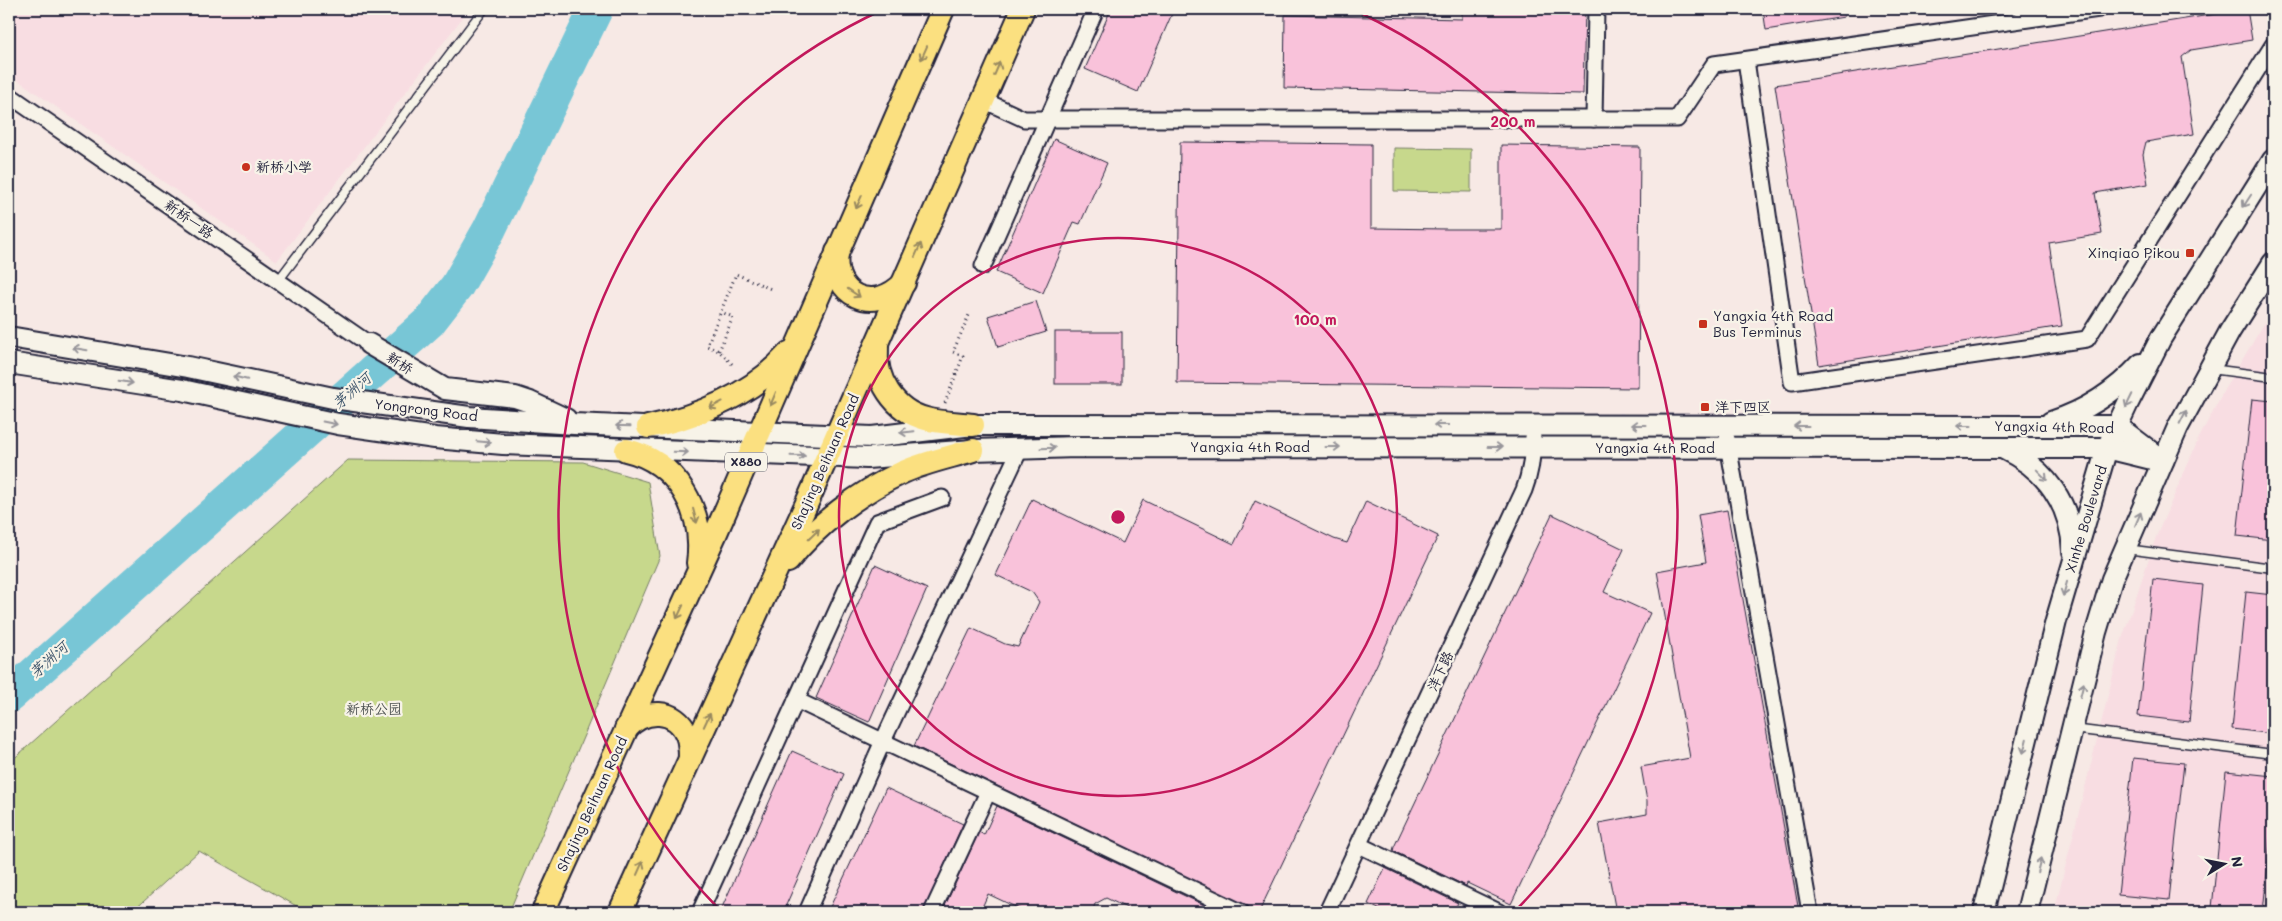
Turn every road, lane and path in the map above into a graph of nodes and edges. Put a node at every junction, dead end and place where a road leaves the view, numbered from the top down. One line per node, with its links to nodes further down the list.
1 (484, 9): 17 (lane)
2 (943, 9): 14 (main road, Shajing Beihuan Road / X880, one-way to 14)
3 (1023, 9): 10 (main road, Shajing Beihuan Road, one-way to 3)
4 (1096, 9): 11 (street)
5 (1596, 9): 12 (street)
6 (2099, 9): 8 (street)
7 (2273, 45): 8 (street)
8 (1746, 60): 12 (street)
9 (9, 95): 17 (street, 新桥一路)
10 (983, 100): 11 (street); 18 (main road, Shajing Beihuan Road, one-way to 10)
11 (1048, 119): 12 (street); 16 (street)
12 (1594, 119)
13 (2273, 160): 23 (street, Xinhe Boulevard, one-way to 23)
14 (838, 251): 18 (main road, one-way to 18); 26 (main road, Shajing Beihuan Road / X880)
15 (2273, 263): 30 (street)
16 (983, 266)
17 (278, 281): 25 (street, 新桥一路)
18 (904, 283): 24 (main road, Shajing Beihuan Road)
19 (771, 289): 20 (path)
20 (721, 312): 27 (path); 27 (path)
21 (968, 314): 32 (path)
22 (9, 337): 33 (street, Yongrong Road, one-way to 22)
23 (2161, 338): 37 (street); 38 (street, Xinhe Boulevard, one-way to 38)
24 (877, 343): 34 (main road); 41 (main road, Shajing Beihuan Road)
25 (369, 344): 33 (street, 新桥)
26 (796, 345): 39 (main road, one-way to 39); 40 (main road, Shajing Beihuan Road / X880, one-way to 40)
27 (719, 351): 29 (path)
28 (9, 363): 47 (street, Yongrong Road, one-way to 47)
29 (732, 364)
30 (2208, 369): 31 (lane); 51 (street, one-way to 30)
31 (2273, 377)
32 (952, 384)
33 (574, 424): 39 (street, Yongrong Road, one-way to 33)
34 (972, 424): 35 (street, Yangxia 4th Road, one-way to 34); 41 (street, Yangxia 4th Road, one-way to 41)
35 (1533, 425): 36 (street, Yangxia 4th Road, one-way to 35); 43 (street, 洋下路)
36 (1724, 425): 37 (street, Yangxia 4th Road, one-way to 36); 44 (street)
37 (2037, 426): 38 (street, Yangxia 4th Road)
38 (2117, 426): 46 (street, Xinhe Boulevard); 51 (street, Yangxia 4th Road)
39 (648, 427): 40 (street, Yongrong Road)
40 (759, 432): 41 (street, Yangxia 4th Road); 49 (main road, Shajing Beihuan Road / X880)
41 (837, 435): 50 (main road, Shajing Beihuan Road)
42 (1020, 448): 43 (street, Yangxia 4th Road, one-way to 43); 48 (street, Yangxia 4th Road); 61 (street)
43 (1533, 448): 44 (street, Yangxia 4th Road); 65 (street, 洋下路)
44 (1728, 448): 45 (street, Yangxia 4th Road); 74 (street)
45 (2002, 448): 46 (street, Yangxia 4th Road); 54 (street, one-way to 54)
46 (2107, 448): 51 (street, Yangxia 4th Road); 54 (street, Xinhe Boulevard)
47 (626, 450): 49 (street, Yongrong Road, one-way to 49); 56 (main road, one-way to 56)
48 (973, 450): 50 (street, Yangxia 4th Road); 57 (main road, one-way to 48)
49 (749, 455): 50 (street, Yangxia 4th Road, one-way to 50); 56 (main road, Shajing Beihuan Road / X880)
50 (828, 457): 57 (main road, Shajing Beihuan Road)
51 (2163, 461): 53 (street, one-way to 51)
52 (942, 498): 58 (street)
53 (2125, 549): 55 (lane); 60 (street, one-way to 53)
54 (2072, 566): 75 (street, Xinhe Boulevard, one-way to 75)
55 (2273, 568)
56 (694, 582): 59 (main road, Shajing Beihuan Road / X880, one-way to 59)
57 (770, 584): 63 (main road, Shajing Beihuan Road, one-way to 57)
58 (796, 700): 61 (street); 68 (street)
59 (626, 729): 63 (main road); 66 (main road, Shajing Beihuan Road / X880)
60 (2073, 729): 62 (lane); 76 (street, one-way to 60)
61 (883, 741): 64 (street); 69 (street)
62 (2273, 754)
63 (690, 758): 67 (main road, Shajing Beihuan Road, one-way to 63)
64 (988, 792): 70 (street); 71 (street)
65 (1358, 844): 72 (street, 洋下路); 73 (street)
66 (542, 912)
67 (620, 912)
68 (700, 912)
69 (807, 912)
70 (932, 912)
71 (1241, 912)
72 (1327, 912)
73 (1499, 912)
74 (1810, 912)
75 (1984, 912)
76 (2027, 912)

